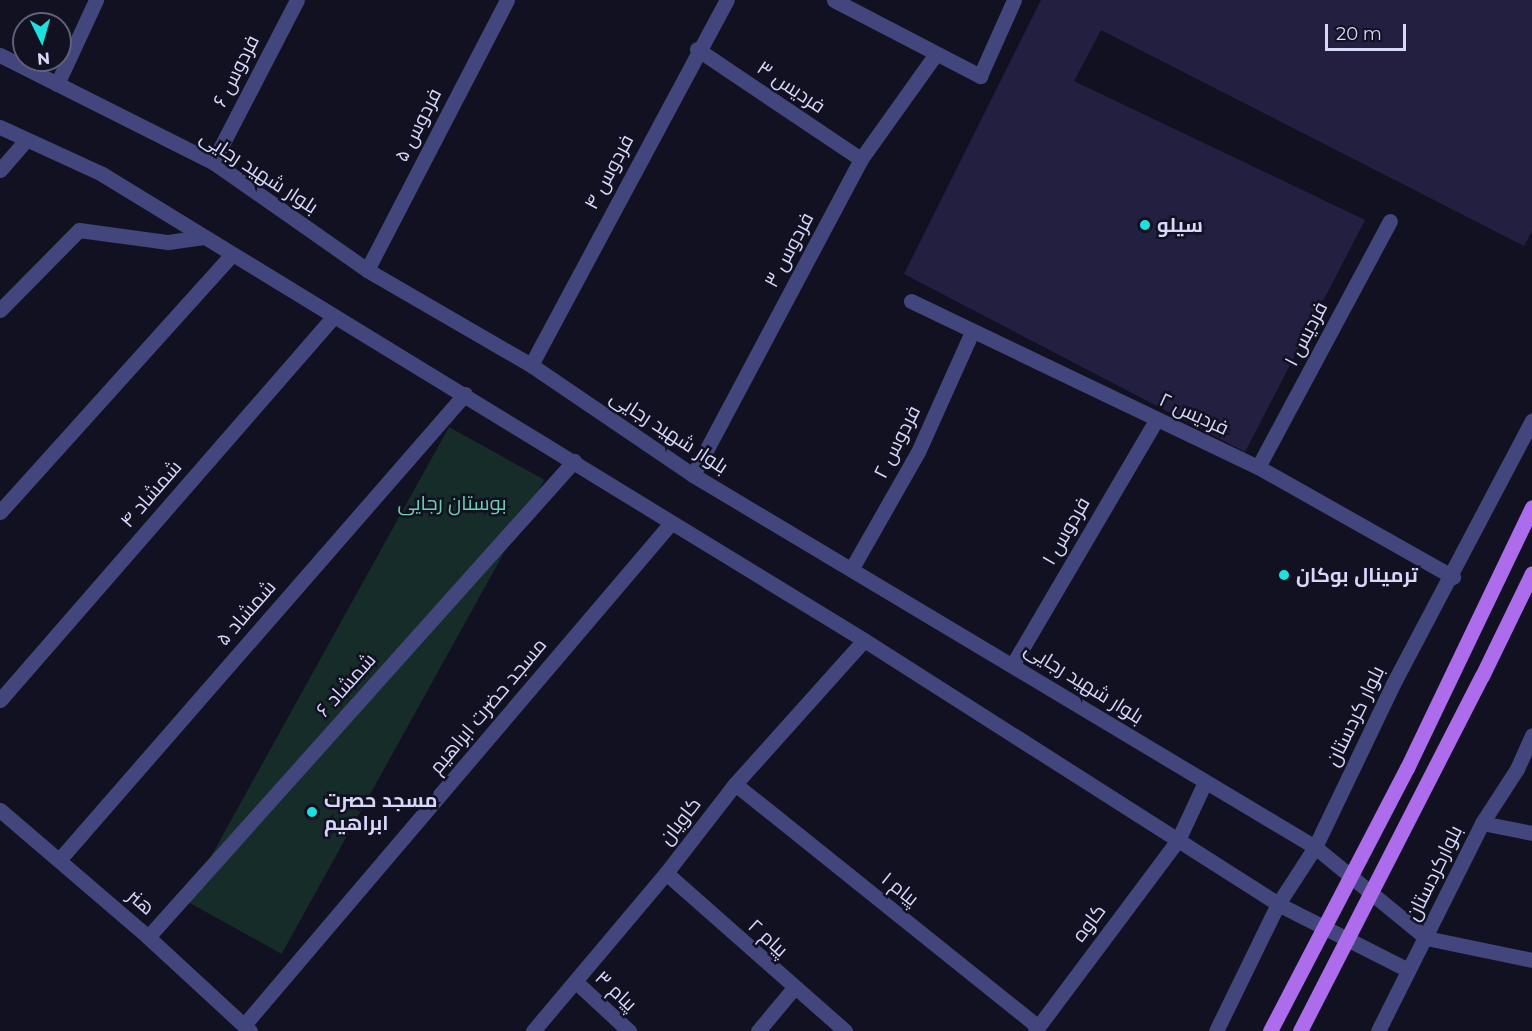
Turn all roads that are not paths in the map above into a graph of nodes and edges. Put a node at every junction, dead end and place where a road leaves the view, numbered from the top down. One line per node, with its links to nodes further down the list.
1 (96, 0): 10 (street)
2 (297, 0): 14 (street, فردوس ۶)
3 (507, 0): 19 (street, فردوس ۵)
4 (727, 0): 7 (street, فردوس ۴)
5 (834, 0): 8 (street)
6 (1014, 0): 8 (street)
7 (697, 49): 13 (street, فردیس ۳); 24 (street, فردوس ۴)
8 (936, 54): 13 (street, فردوس ۳)
9 (0, 55): 10 (street, بلوار شهید رجایی)
10 (57, 84): 14 (street, بلوار شهید رجایی)
11 (0, 127): 12 (street)
12 (25, 141): 15 (street); 17 (street)
13 (861, 159): 30 (street, فردوس ۳)
14 (213, 162): 19 (street, بلوار شهید رجایی)
15 (0, 170)
16 (1390, 221): 29 (street, فردیس ۱)
17 (204, 237): 18 (street); 21 (street)
18 (232, 254): 22 (street); 32 (street)
19 (367, 270): 24 (street, بلوار شهید رجایی)
20 (911, 301): 23 (street, فردیس ۲)
21 (0, 310)
22 (334, 316): 25 (street); 39 (street, شمشاد ۴)
23 (972, 332): 26 (street, فردیس ۲); 34 (street, فردوس ۲)
24 (531, 365): 30 (street, بلوار شهید رجایی)
25 (465, 394): 28 (street); 48 (street, شمشاد ۵)
26 (1156, 420): 29 (street, فردیس ۲); 38 (street, فردوس ۱)
27 (1532, 420): 36 (street, بلوار کردستان)
28 (574, 461): 33 (street); 51 (street, شمشاد ۶)
29 (1258, 467): 36 (street, فردیس ۲)
30 (693, 475): 34 (street, بلوار شهید رجایی)
31 (1532, 507): 64 (main road, bridge)
32 (0, 512)
33 (671, 523): 37 (street); 57 (street, مسجد حضرت ابراهیم)
34 (852, 568): 38 (street, بلوار شهید رجایی)
35 (1532, 573): 65 (main road, bridge)
36 (1453, 577): 47 (street, بلوار کردستان)
37 (864, 640): 42 (street, کاویان); 46 (street)
38 (1013, 664): 41 (street, بلوار شهید رجایی)
39 (0, 700)
40 (1532, 735): 44 (street, بلوارکردستان)
41 (1205, 782): 46 (street, کاوه); 47 (street, بلوار شهید رجایی)
42 (735, 784): 49 (street, کاویان); 58 (street, پیام ۱)
43 (0, 810): 48 (street, هنر)
44 (1482, 823): 45 (street); 52 (street, بلوارکردستان)
45 (1532, 833)
46 (1178, 840): 50 (street); 58 (street, کاوه)
47 (1315, 847): 50 (street, بلوار کردستان); 52 (street, بلوار شهید رجایی)
48 (59, 860): 51 (street, هنر)
49 (666, 873): 55 (street, کاویان); 56 (street, پیام ۲)
50 (1278, 904): 54 (street); 63 (street, بلوار کردستان)
51 (148, 937): 57 (street, هنر)
52 (1426, 938): 53 (street); 54 (street, بلوارکردستان)
53 (1532, 960)
54 (1408, 970): 66 (street, بلوارکردستان)
55 (575, 981): 59 (street, کاویان); 60 (street, پیام ۳)
56 (793, 989): 61 (street); 62 (street, پیام ۲)
57 (247, 1028)
58 (1036, 1029)
59 (533, 1031)
60 (629, 1031)
61 (758, 1031)
62 (845, 1031)
63 (1216, 1031)
64 (1270, 1031)
65 (1300, 1031)
66 (1378, 1031)

